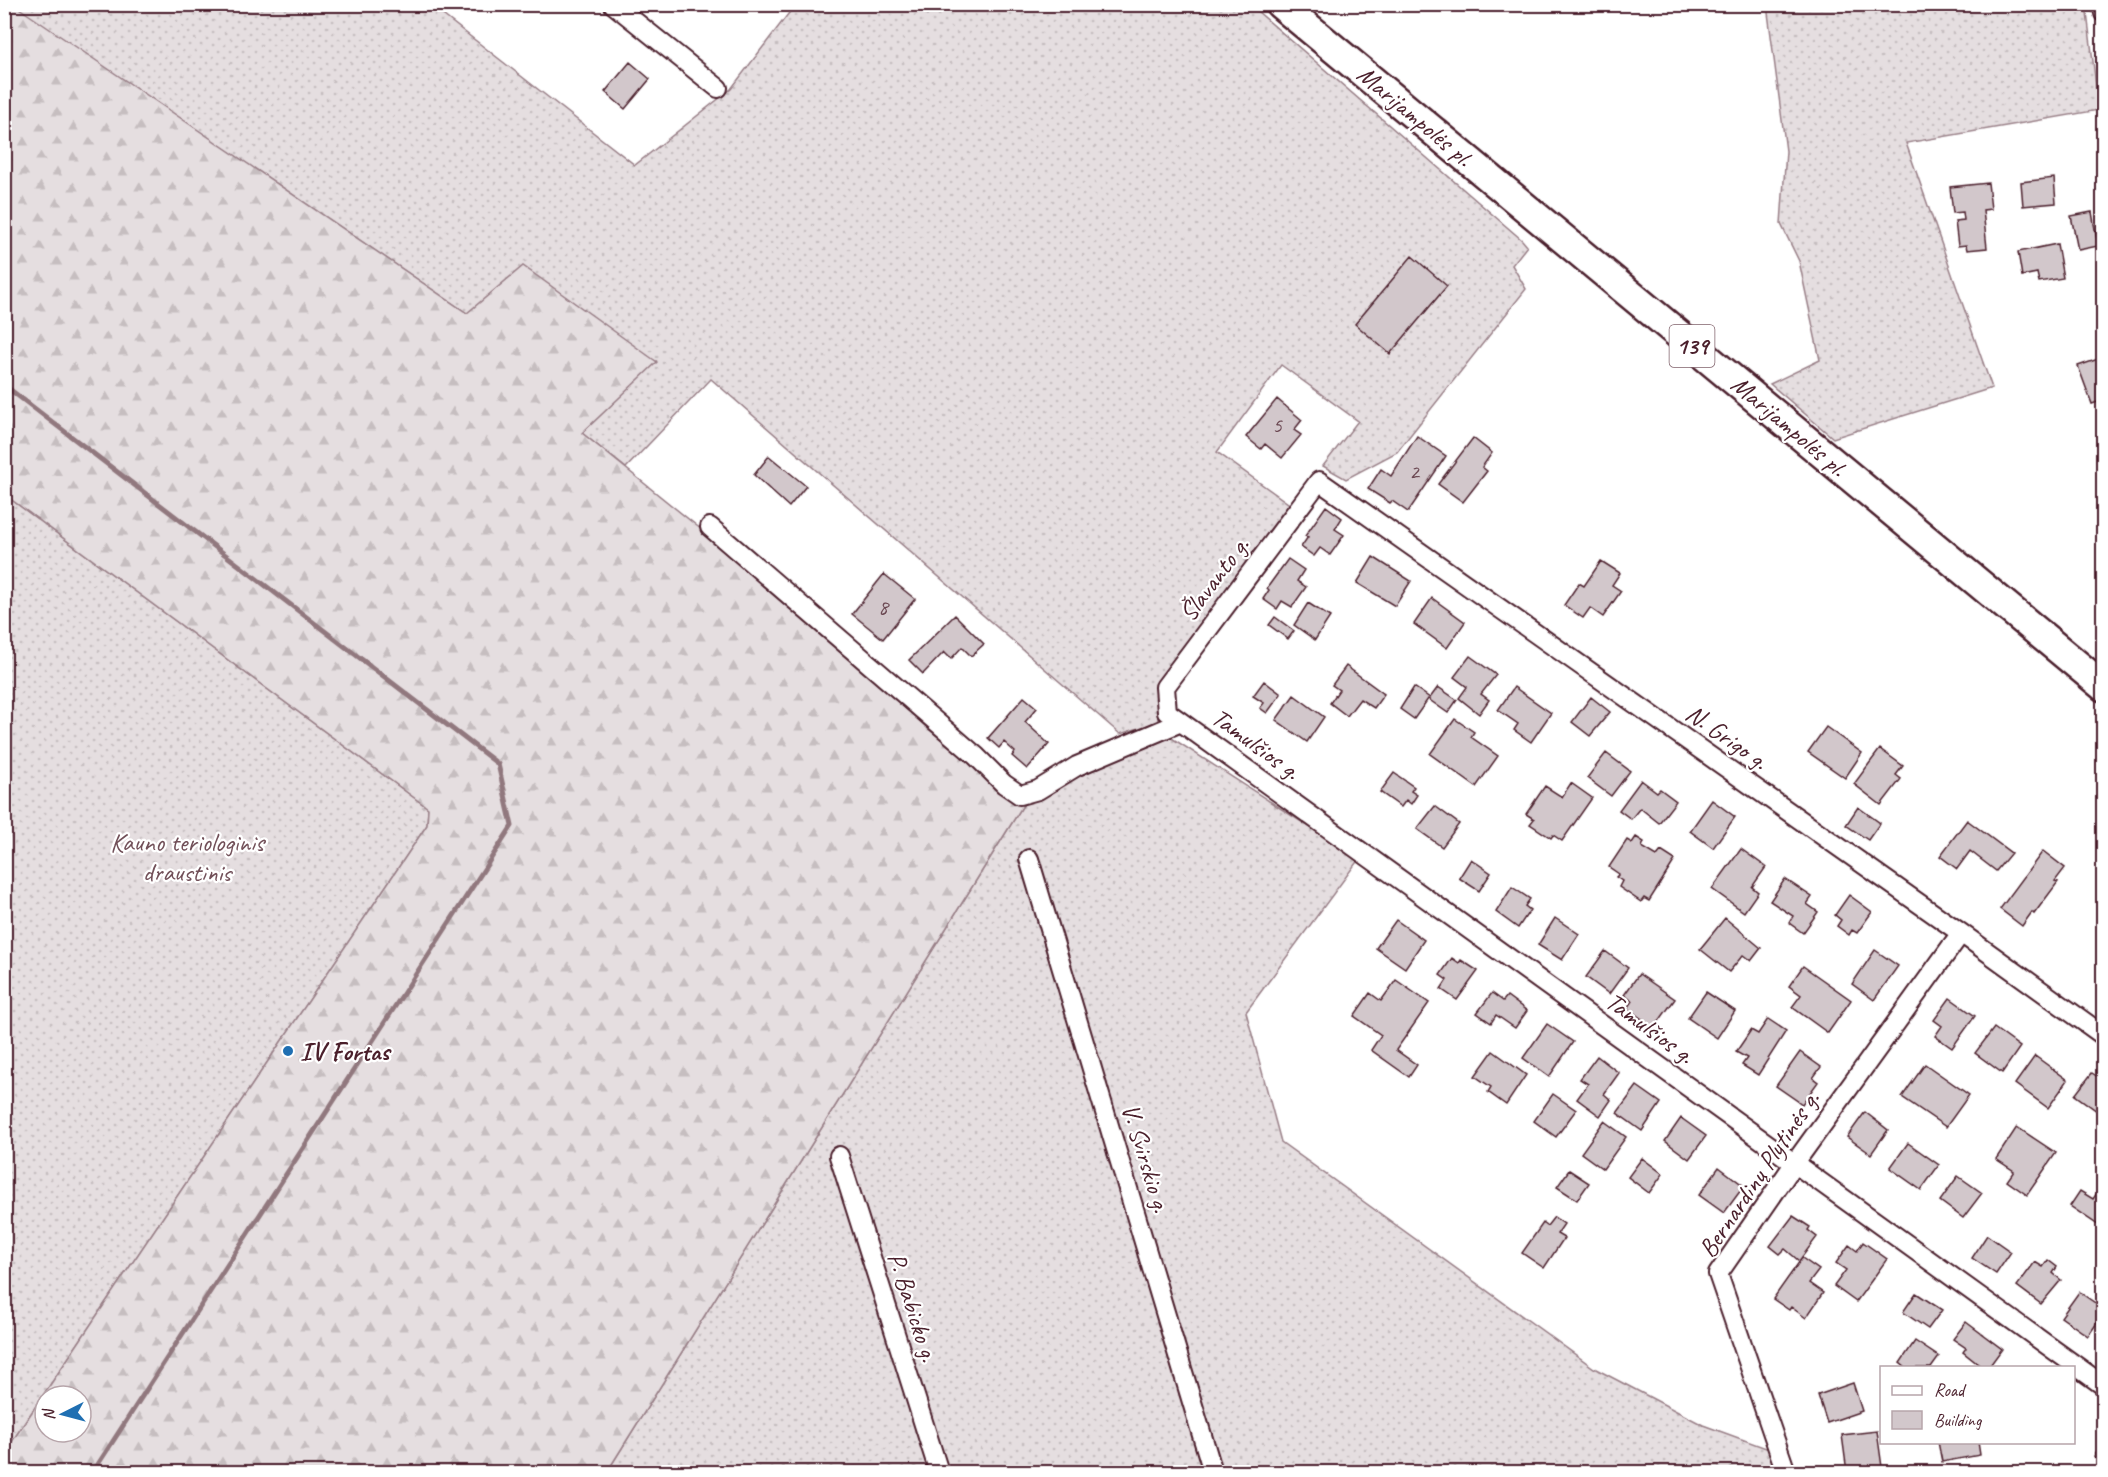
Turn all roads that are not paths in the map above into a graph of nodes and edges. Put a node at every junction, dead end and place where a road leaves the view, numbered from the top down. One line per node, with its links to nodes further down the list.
1 (613, 4): 5 (street)
2 (1280, 4): 8 (main road, Marijampolės pl. / 139)
3 (2102, 4): 4 (street)
4 (2103, 13)
5 (718, 88)
6 (1319, 481): 9 (street, Šlavanto g.); 11 (street, N. Grigo g.)
7 (710, 527): 9 (street)
8 (2103, 687)
9 (1174, 717): 14 (street, Tamulšios g.)
10 (1029, 859): 17 (street, V. Svirskio g.)
11 (1961, 933): 12 (street, N. Grigo g.); 14 (street, Bernardinų Plytinės g.)
12 (2103, 1036)
13 (839, 1156): 16 (street, P. Babicko g.)
14 (1794, 1164): 15 (street, Tamulšios g.); 18 (street, Bernardinų Plytinės g.)
15 (2103, 1386)
16 (939, 1473)
17 (1213, 1473)
18 (1785, 1473)

